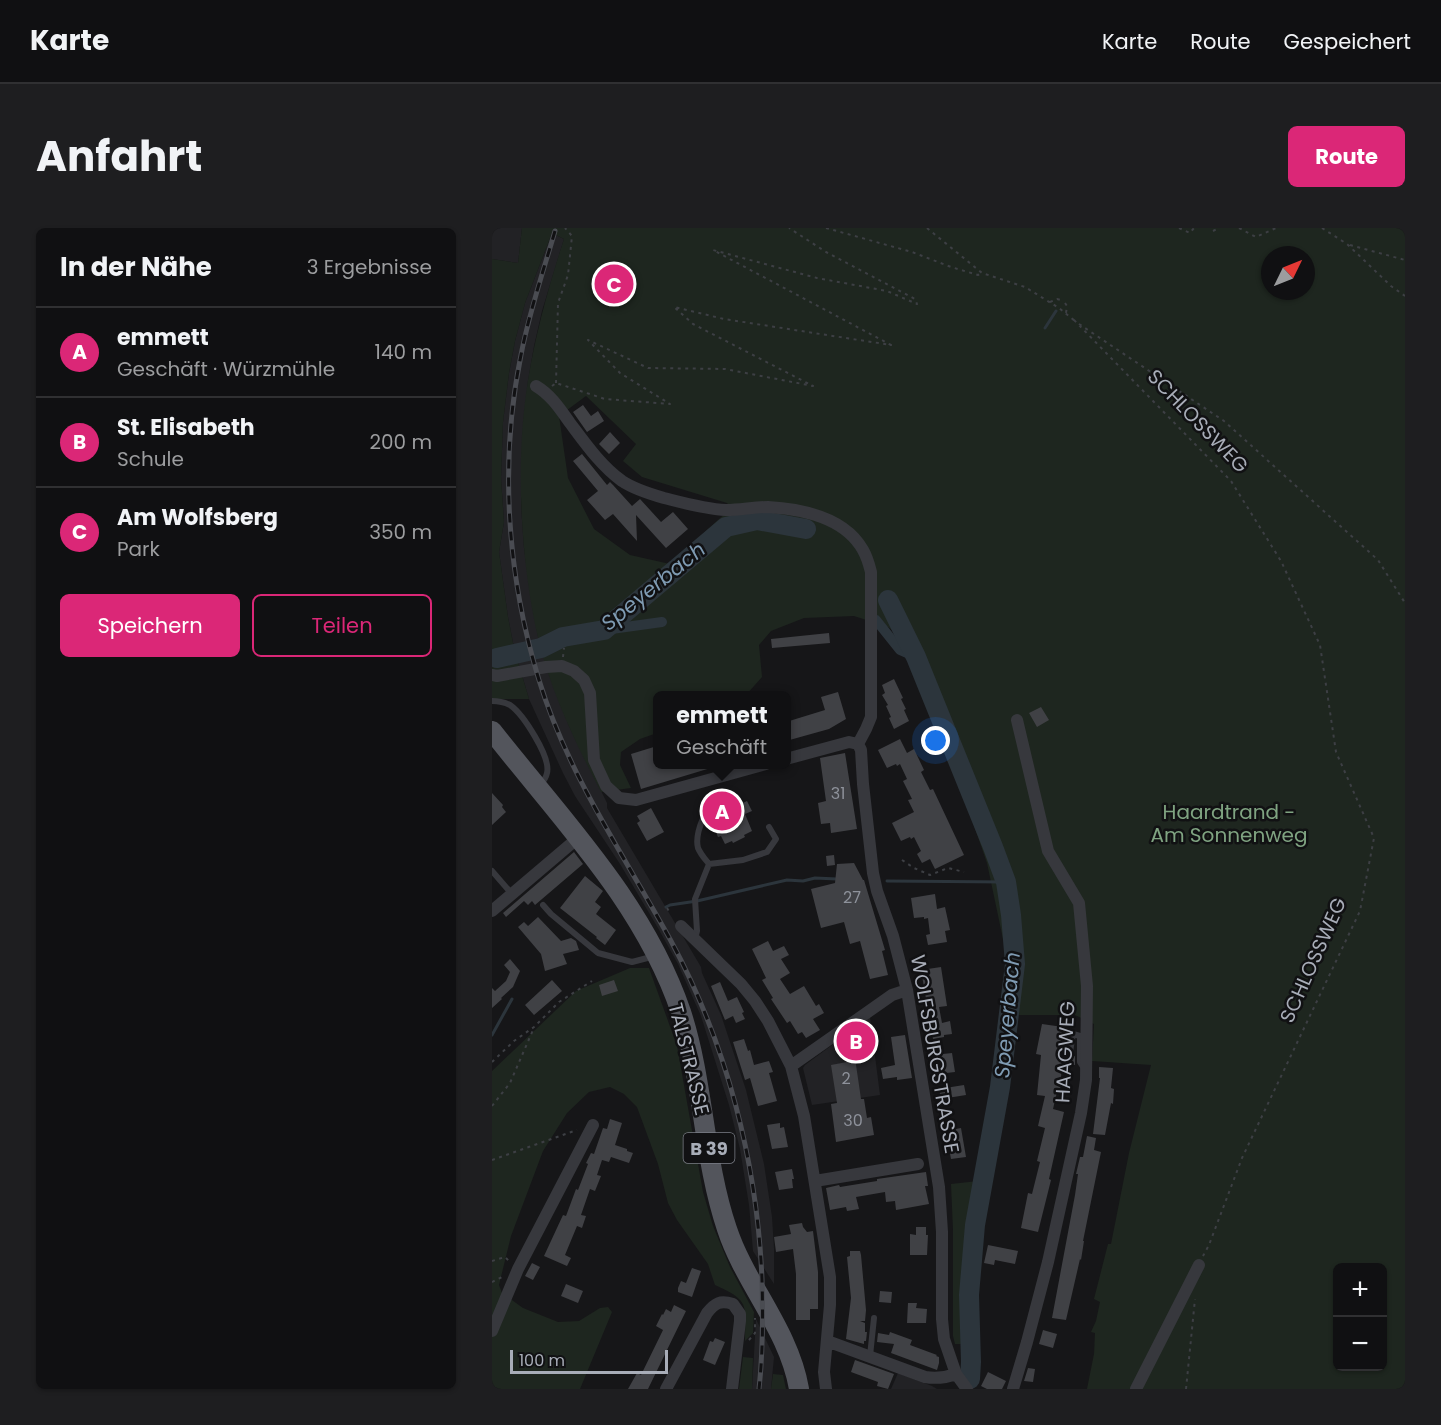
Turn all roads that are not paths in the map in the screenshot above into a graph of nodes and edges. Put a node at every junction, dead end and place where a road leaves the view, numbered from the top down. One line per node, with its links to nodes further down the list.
1 (541, 389): 6 (street)
2 (492, 675): 8 (street)
3 (492, 701): 9 (lane)
4 (1017, 720): 24 (street, HAAGWEG)
5 (492, 731): 9 (main road, TALSTRASSE / B 39)
6 (858, 744): 7 (street); 21 (street, WOLFSBURGSTRASSE)
7 (791, 758)
8 (751, 769)
9 (538, 788): 12 (main road, TALSTRASSE / B 39)
10 (735, 801): 13 (lane)
11 (770, 826): 13 (lane)
12 (579, 837): 15 (street); 20 (main road, TALSTRASSE / B 39)
13 (709, 864): 19 (lane)
14 (492, 871): 15 (lane)
15 (512, 894): 17 (street)
16 (543, 905): 20 (lane)
17 (492, 911)
18 (681, 926): 19 (street)
19 (695, 939): 23 (street)
20 (657, 956): 36 (main road, TALSTRASSE / B 39)
21 (907, 990): 23 (street); 33 (street, WOLFSBURGSTRASSE)
22 (1070, 1052): 24 (lane)
23 (791, 1066): 27 (street)
24 (1087, 1071): 39 (street, HAAGWEG)
25 (590, 1130): 30 (street)
26 (918, 1164): 27 (street)
27 (815, 1181): 31 (street)
28 (1199, 1265): 40 (street)
29 (874, 1318): 32 (lane)
30 (492, 1330)
31 (827, 1341): 32 (street); 37 (street)
32 (870, 1357): 33 (street)
33 (956, 1374): 38 (street, WOLFSBURGSTRASSE)
34 (666, 1389): 35 (street)
35 (732, 1389)
36 (799, 1389)
37 (826, 1389)
38 (967, 1389)
39 (1013, 1389)
40 (1136, 1389)

